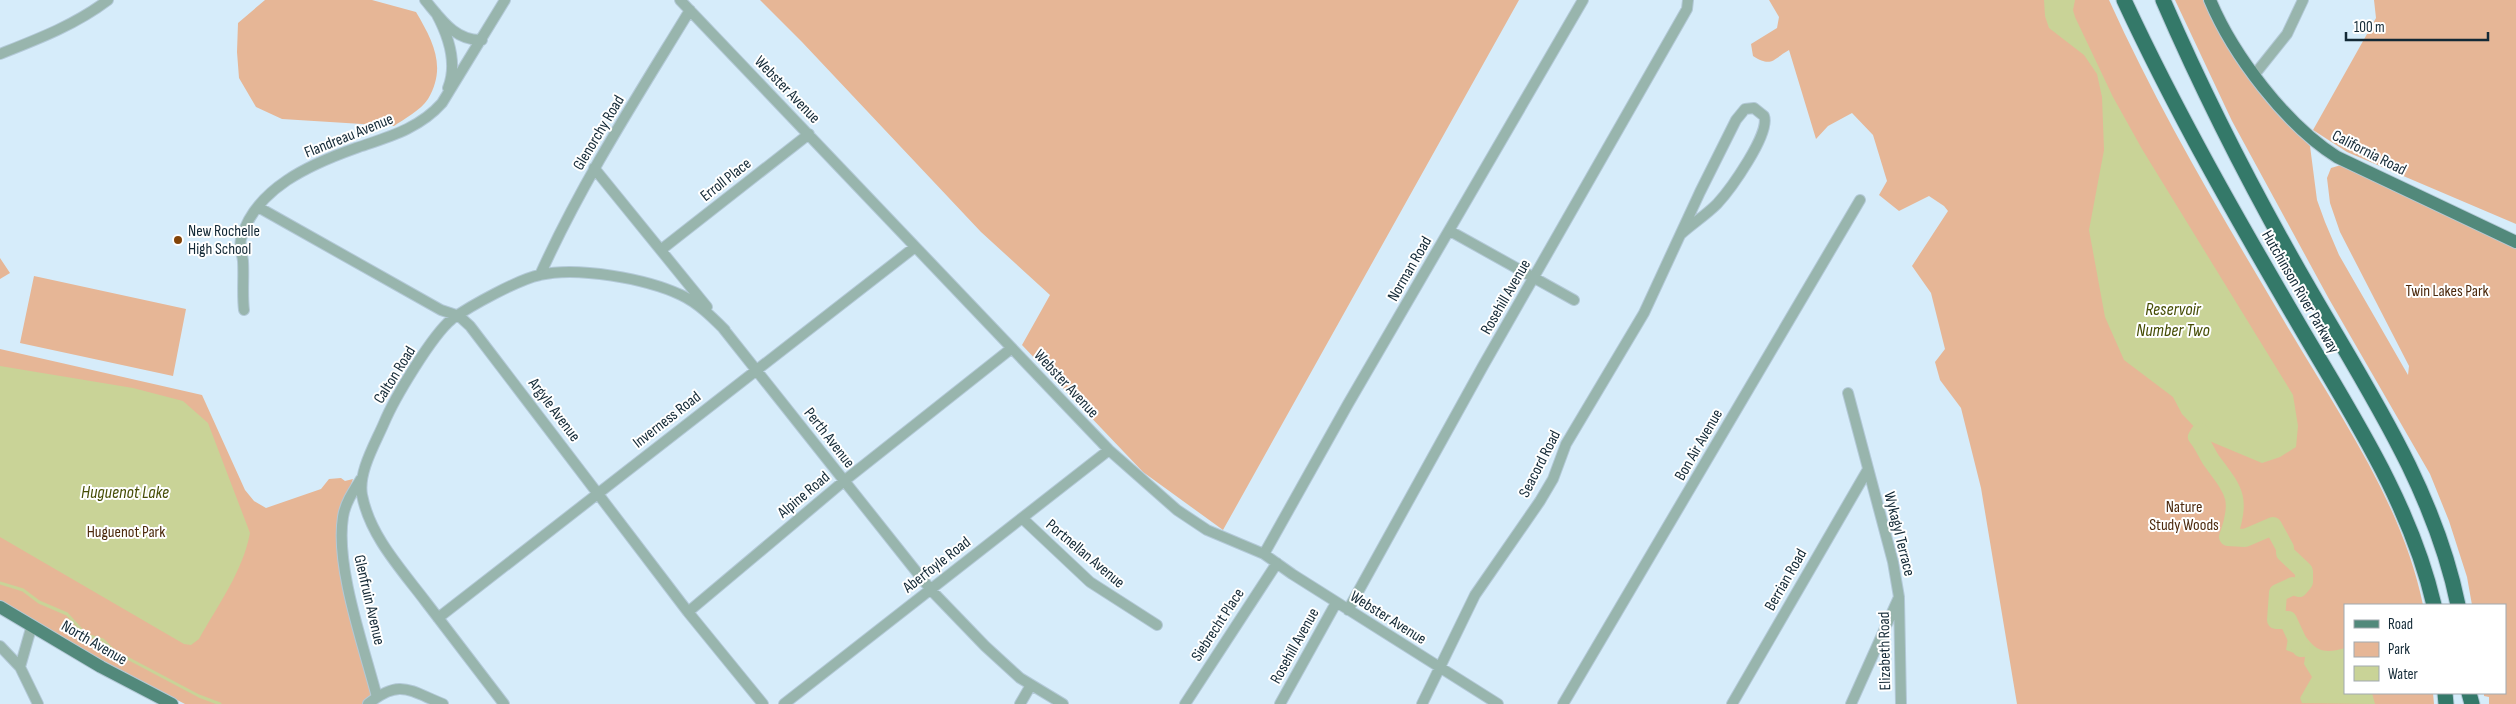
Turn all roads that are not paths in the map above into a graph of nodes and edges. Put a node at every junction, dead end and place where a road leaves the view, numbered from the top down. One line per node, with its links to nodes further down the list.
1 (108, 0): 14 (street)
2 (425, 0): 12 (street)
3 (505, 0): 13 (street, Flandreau Avenue)
4 (680, 0): 11 (street, Webster Avenue)
5 (1583, 0): 21 (street, Norman Road)
6 (1688, 0): 27 (street, Rosehill Avenue)
7 (2124, 0): 46 (highway, Hutchinson River Parkway)
8 (2163, 0): 47 (highway, Hutchinson River Parkway)
9 (2210, 0): 15 (main road, California Road)
10 (2303, 0): 15 (street)
11 (690, 10): 17 (street, Webster Avenue); 18 (street, Glenorchy Road)
12 (436, 13): 13 (street); 16 (street)
13 (482, 40): 16 (street, Flandreau Avenue)
14 (0, 54)
15 (2255, 74): 23 (main road, California Road)
16 (442, 103): 20 (street, Flandreau Avenue)
17 (809, 134): 24 (street, Webster Avenue); 25 (street, Erroll Place)
18 (594, 168): 25 (street, Perth Avenue); 26 (street, Glenorchy Road)
19 (1860, 200): 72 (street, Bon Air Avenue)
20 (258, 207): 29 (street, Flandreau Avenue); 30 (street, Argyle Avenue)
21 (1450, 231): 27 (street); 41 (street, Norman Road)
22 (1681, 234): 22 (street, Seacord Road); 56 (street, Seacord Road)
23 (2516, 242)
24 (915, 247): 32 (street, Webster Avenue); 33 (street, Inverness Road)
25 (662, 249): 31 (street, Perth Avenue)
26 (540, 275): 30 (street, Calton Road); 31 (street, Calton Road)
27 (1534, 278): 28 (street); 49 (street, Rosehill Avenue)
28 (1574, 300)
29 (244, 310)
30 (459, 316): 36 (street, Calton Road); 39 (street, Argyle Avenue)
31 (725, 330): 33 (street, Perth Avenue)
32 (1012, 348): 35 (street, Webster Avenue); 38 (street, Alpine Road)
33 (756, 370): 38 (street, Perth Avenue); 39 (street, Inverness Road)
34 (1848, 393): 37 (street, Wykagyl Terrace)
35 (1110, 450): 40 (street, Aberfoyle Road); 41 (street, Webster Avenue)
36 (364, 472): 51 (street, Calton Road); 58 (street, Glenfruin Avenue)
37 (1867, 472): 44 (street, Wykagyl Terrace); 73 (street, Berrian Road)
38 (844, 481): 43 (street, Perth Avenue); 50 (street, Alpine Road)
39 (598, 494): 50 (street, Argyle Avenue); 51 (street, Inverness Road)
40 (1022, 518): 43 (street, Aberfoyle Road); 53 (street, Portnellan Avenue)
41 (1264, 554): 42 (street, Webster Avenue)
42 (1277, 563): 45 (street, Webster Avenue); 68 (street, Siebrecht Place)
43 (931, 590): 57 (street, Perth Avenue); 65 (street, Aberfoyle Road)
44 (1899, 597): 74 (street, Wykagyl Terrace); 75 (street, Elizabeth Road)
45 (1336, 603): 49 (street, Webster Avenue); 69 (street, Rosehill Avenue)
46 (2434, 604)
47 (2458, 604)
48 (0, 607): 52 (main road, North Avenue)
49 (1348, 610): 56 (street, Webster Avenue)
50 (688, 612): 64 (street, Argyle Avenue)
51 (438, 618): 63 (street, Calton Road)
52 (32, 625): 55 (street); 60 (main road, North Avenue)
53 (1157, 625)
54 (0, 646): 55 (street)
55 (20, 667): 59 (street)
56 (1439, 668): 70 (street, Seacord Road); 71 (street, Webster Avenue)
57 (1031, 685): 66 (street); 67 (street, Perth Avenue)
58 (377, 697): 61 (street); 62 (street)
59 (38, 704)
60 (172, 704)
61 (368, 704)
62 (443, 704)
63 (504, 704)
64 (762, 704)
65 (784, 704)
66 (1020, 704)
67 (1063, 704)
68 (1185, 704)
69 (1280, 704)
70 (1422, 704)
71 (1498, 704)
72 (1563, 704)
73 (1732, 704)
74 (1851, 704)
75 (1901, 704)

